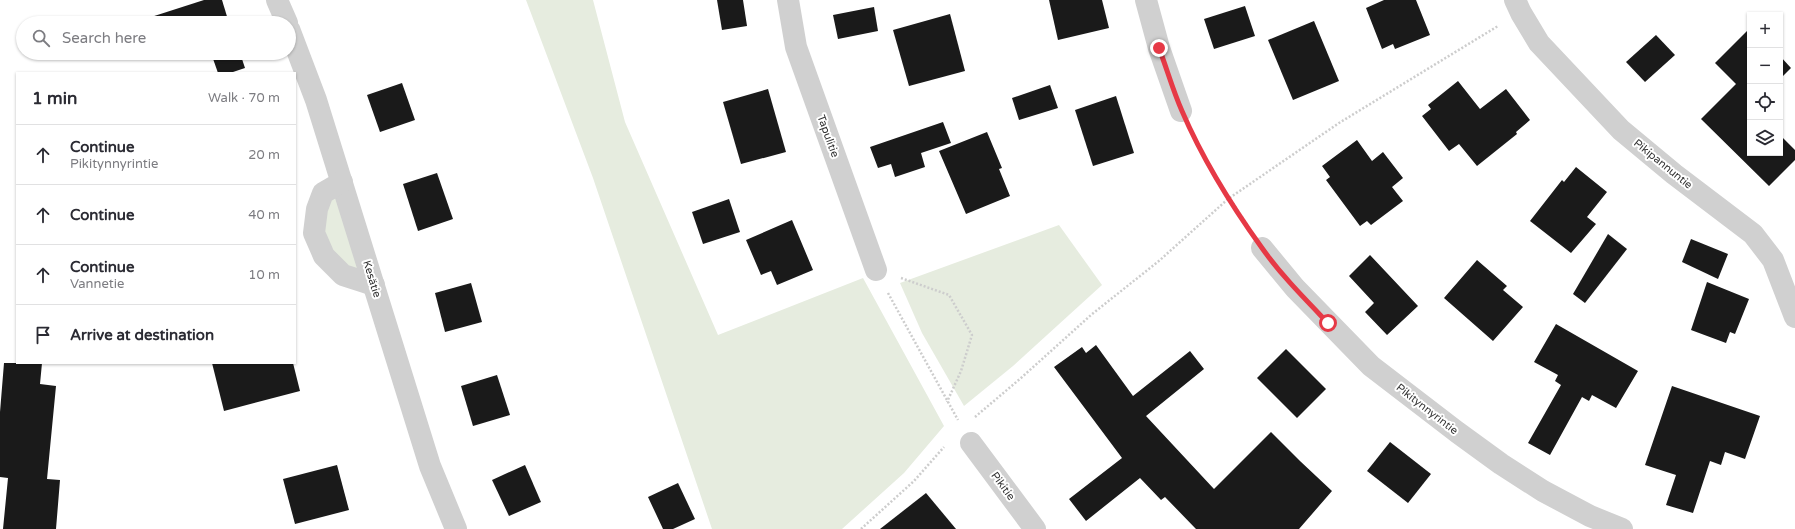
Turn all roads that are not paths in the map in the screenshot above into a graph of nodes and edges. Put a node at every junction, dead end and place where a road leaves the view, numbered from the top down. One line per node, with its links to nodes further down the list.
1 (277, 0): 5 (street)
2 (788, 0): 10 (street, Tapulitie)
3 (1146, 0): 7 (street)
4 (1518, 7): 12 (street, Pikipannuntie)
5 (283, 16)
6 (296, 47): 8 (street, Kesätie)
7 (1181, 111)
8 (342, 182): 11 (street, Kesätie); 11 (street)
9 (1262, 248): 16 (street, Pikitynnyrintie)
10 (876, 270)
11 (374, 285): 14 (street, Kesätie)
12 (1795, 317)
13 (966, 435): 15 (street, Pikitie)
14 (456, 529)
15 (1035, 529)
16 (1622, 529)

